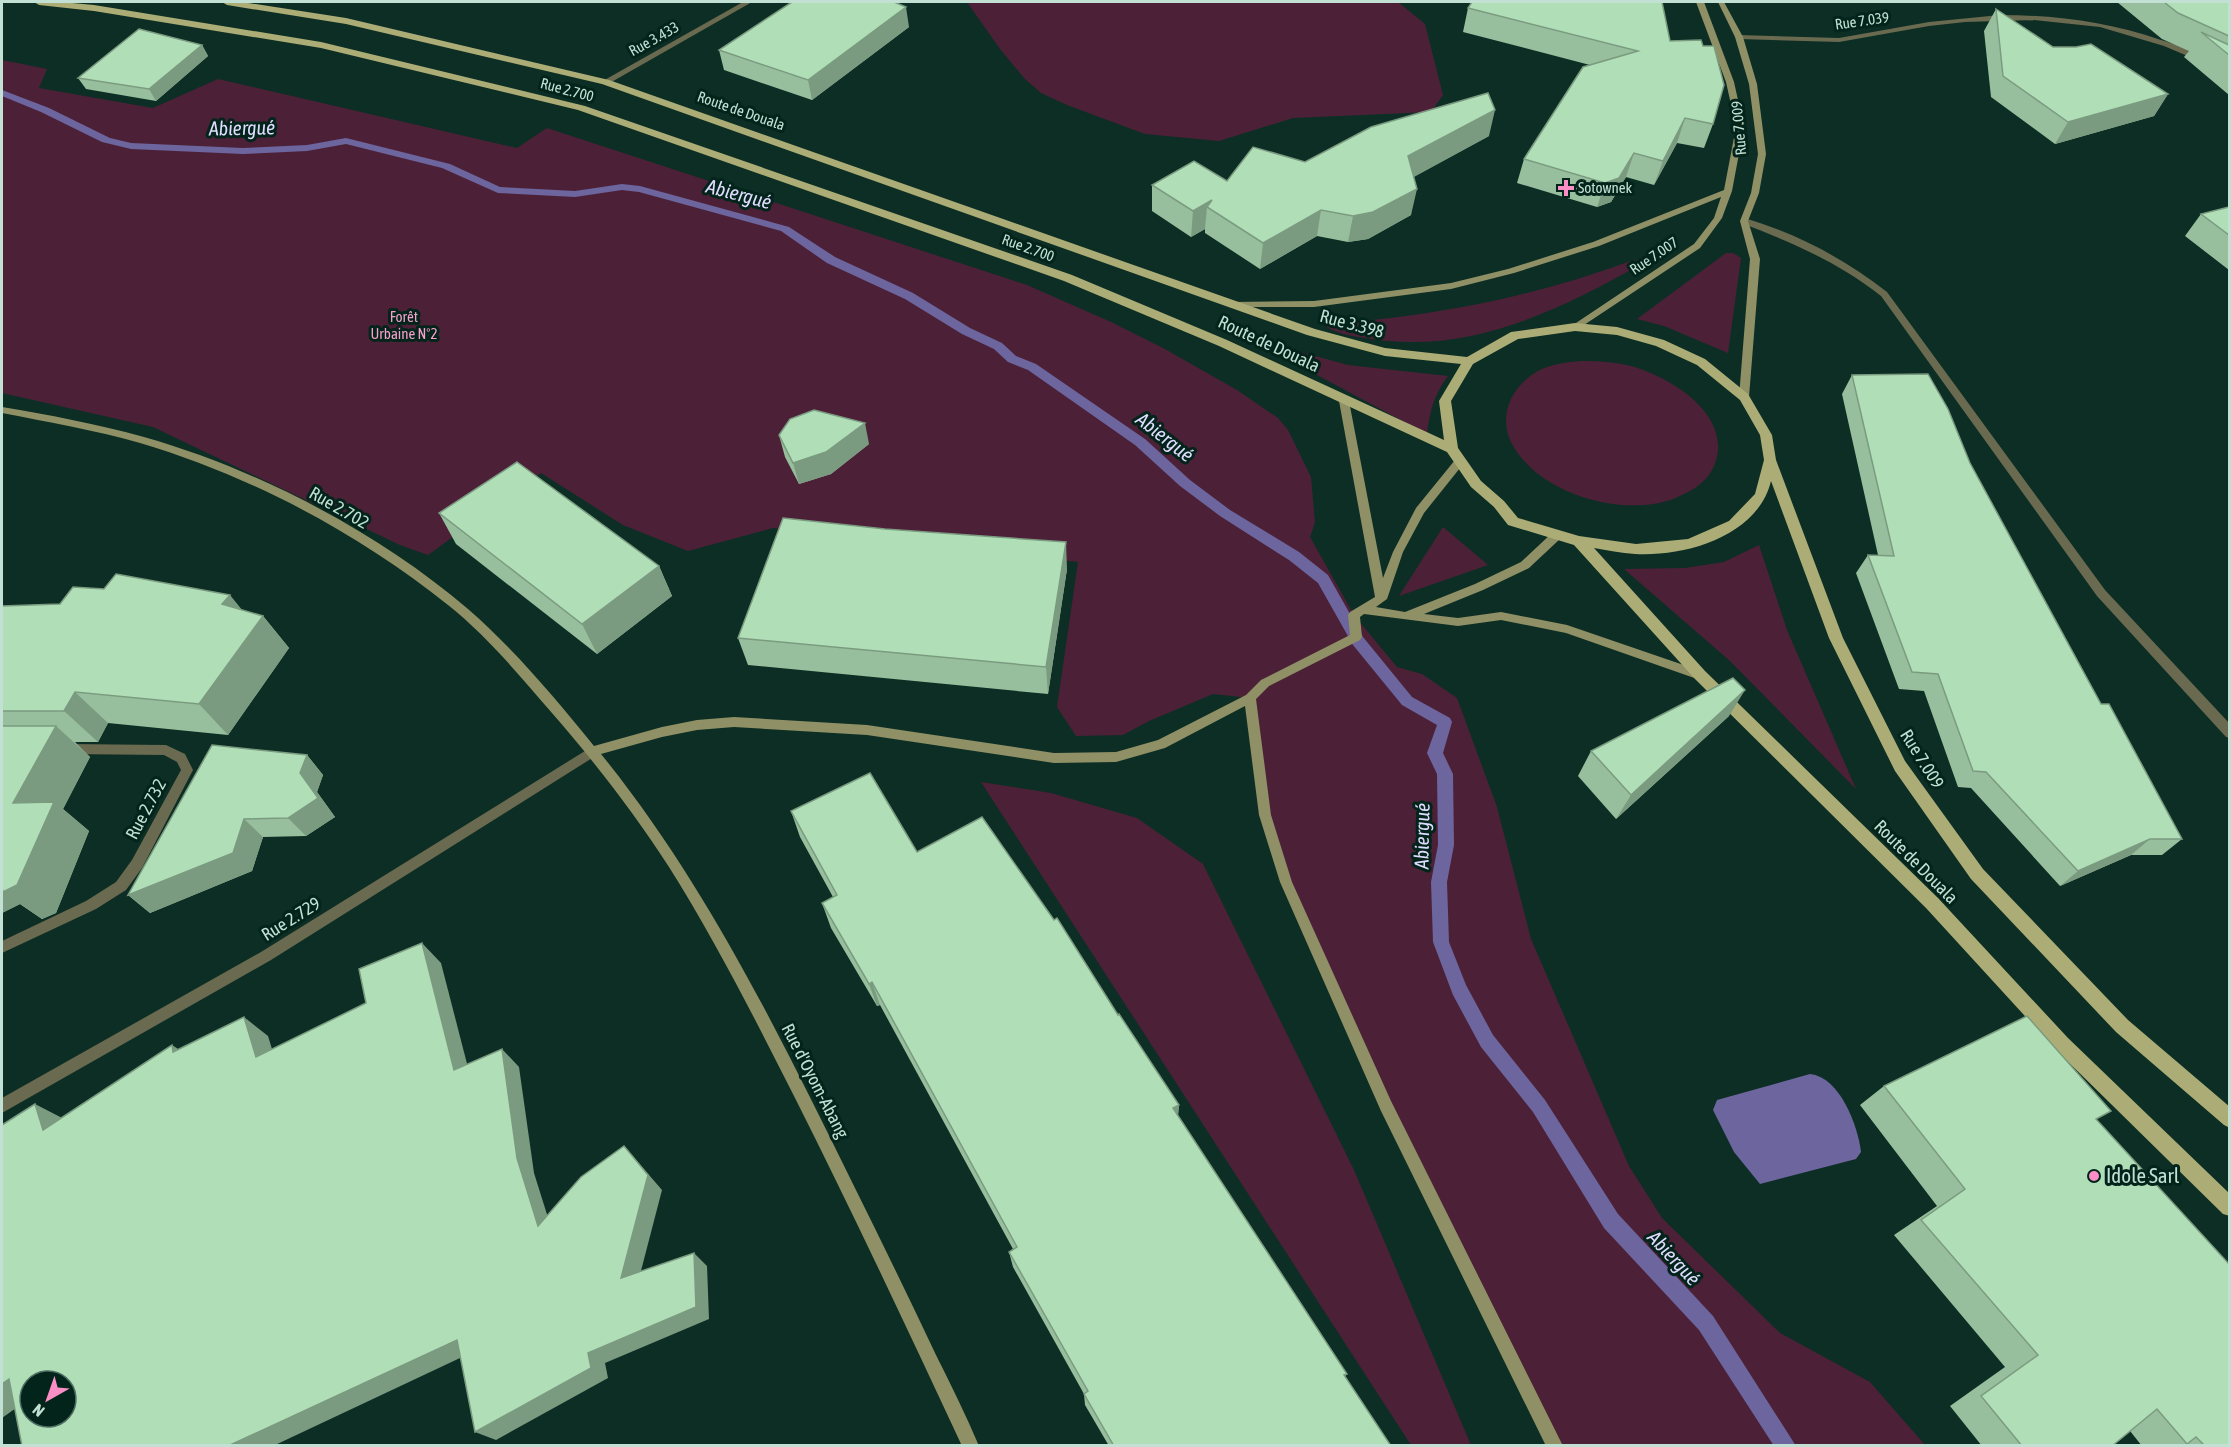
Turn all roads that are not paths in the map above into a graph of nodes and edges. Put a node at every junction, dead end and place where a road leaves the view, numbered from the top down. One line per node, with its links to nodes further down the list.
1 (39, 2): 11 (main road, Rue 2.700)
2 (227, 2): 8 (main road, Route de Douala)
3 (748, 2): 8 (street, Rue 3.433)
4 (1700, 2): 9 (main road, Rue 7.009)
5 (1721, 2): 6 (main road, Rue 7.009)
6 (1739, 37): 7 (street, Rue 7.039); 10 (main road, Rue 7.009)
7 (2210, 64)
8 (605, 82): 12 (main road, Route de Douala)
9 (1728, 191): 12 (main road); 13 (main road, Rue 7.007)
10 (1744, 221): 15 (main road); 28 (street)
11 (1068, 278): 16 (main road, Route de Douala)
12 (1229, 305): 14 (main road, Rue 3.398)
13 (1575, 327): 14 (main road, Route de Douala); 15 (main road, Route de Douala)
14 (1469, 360): 18 (main road, Route de Douala)
15 (1744, 397): 19 (main road, Route de Douala)
16 (1344, 401): 18 (main road, Route de Douala); 23 (main road)
17 (2, 410): 30 (main road, Rue 2.702)
18 (1452, 449): 20 (main road, Route de Douala)
19 (1770, 460): 22 (main road, Route de Douala); 33 (main road, Rue 7.009)
20 (1460, 463): 21 (main road, Route de Douala); 23 (main road)
21 (1557, 534): 22 (main road, Route de Douala); 25 (main road)
22 (1578, 541): 26 (main road, Route de Douala)
23 (1381, 600): 24 (main road)
24 (1364, 610): 25 (main road); 27 (main road)
25 (1406, 616): 26 (main road)
26 (1700, 675): 34 (main road, Route de Douala)
27 (1250, 698): 30 (main road); 36 (main road)
28 (2229, 733)
29 (49, 749): 31 (street, Rue 2.732)
30 (593, 751): 32 (street, Rue 2.729); 35 (main road, Rue d'Oyom-Abang)
31 (2, 947)
32 (2, 1106)
33 (2229, 1119)
34 (2229, 1207)
35 (971, 1446)
36 (1556, 1446)

